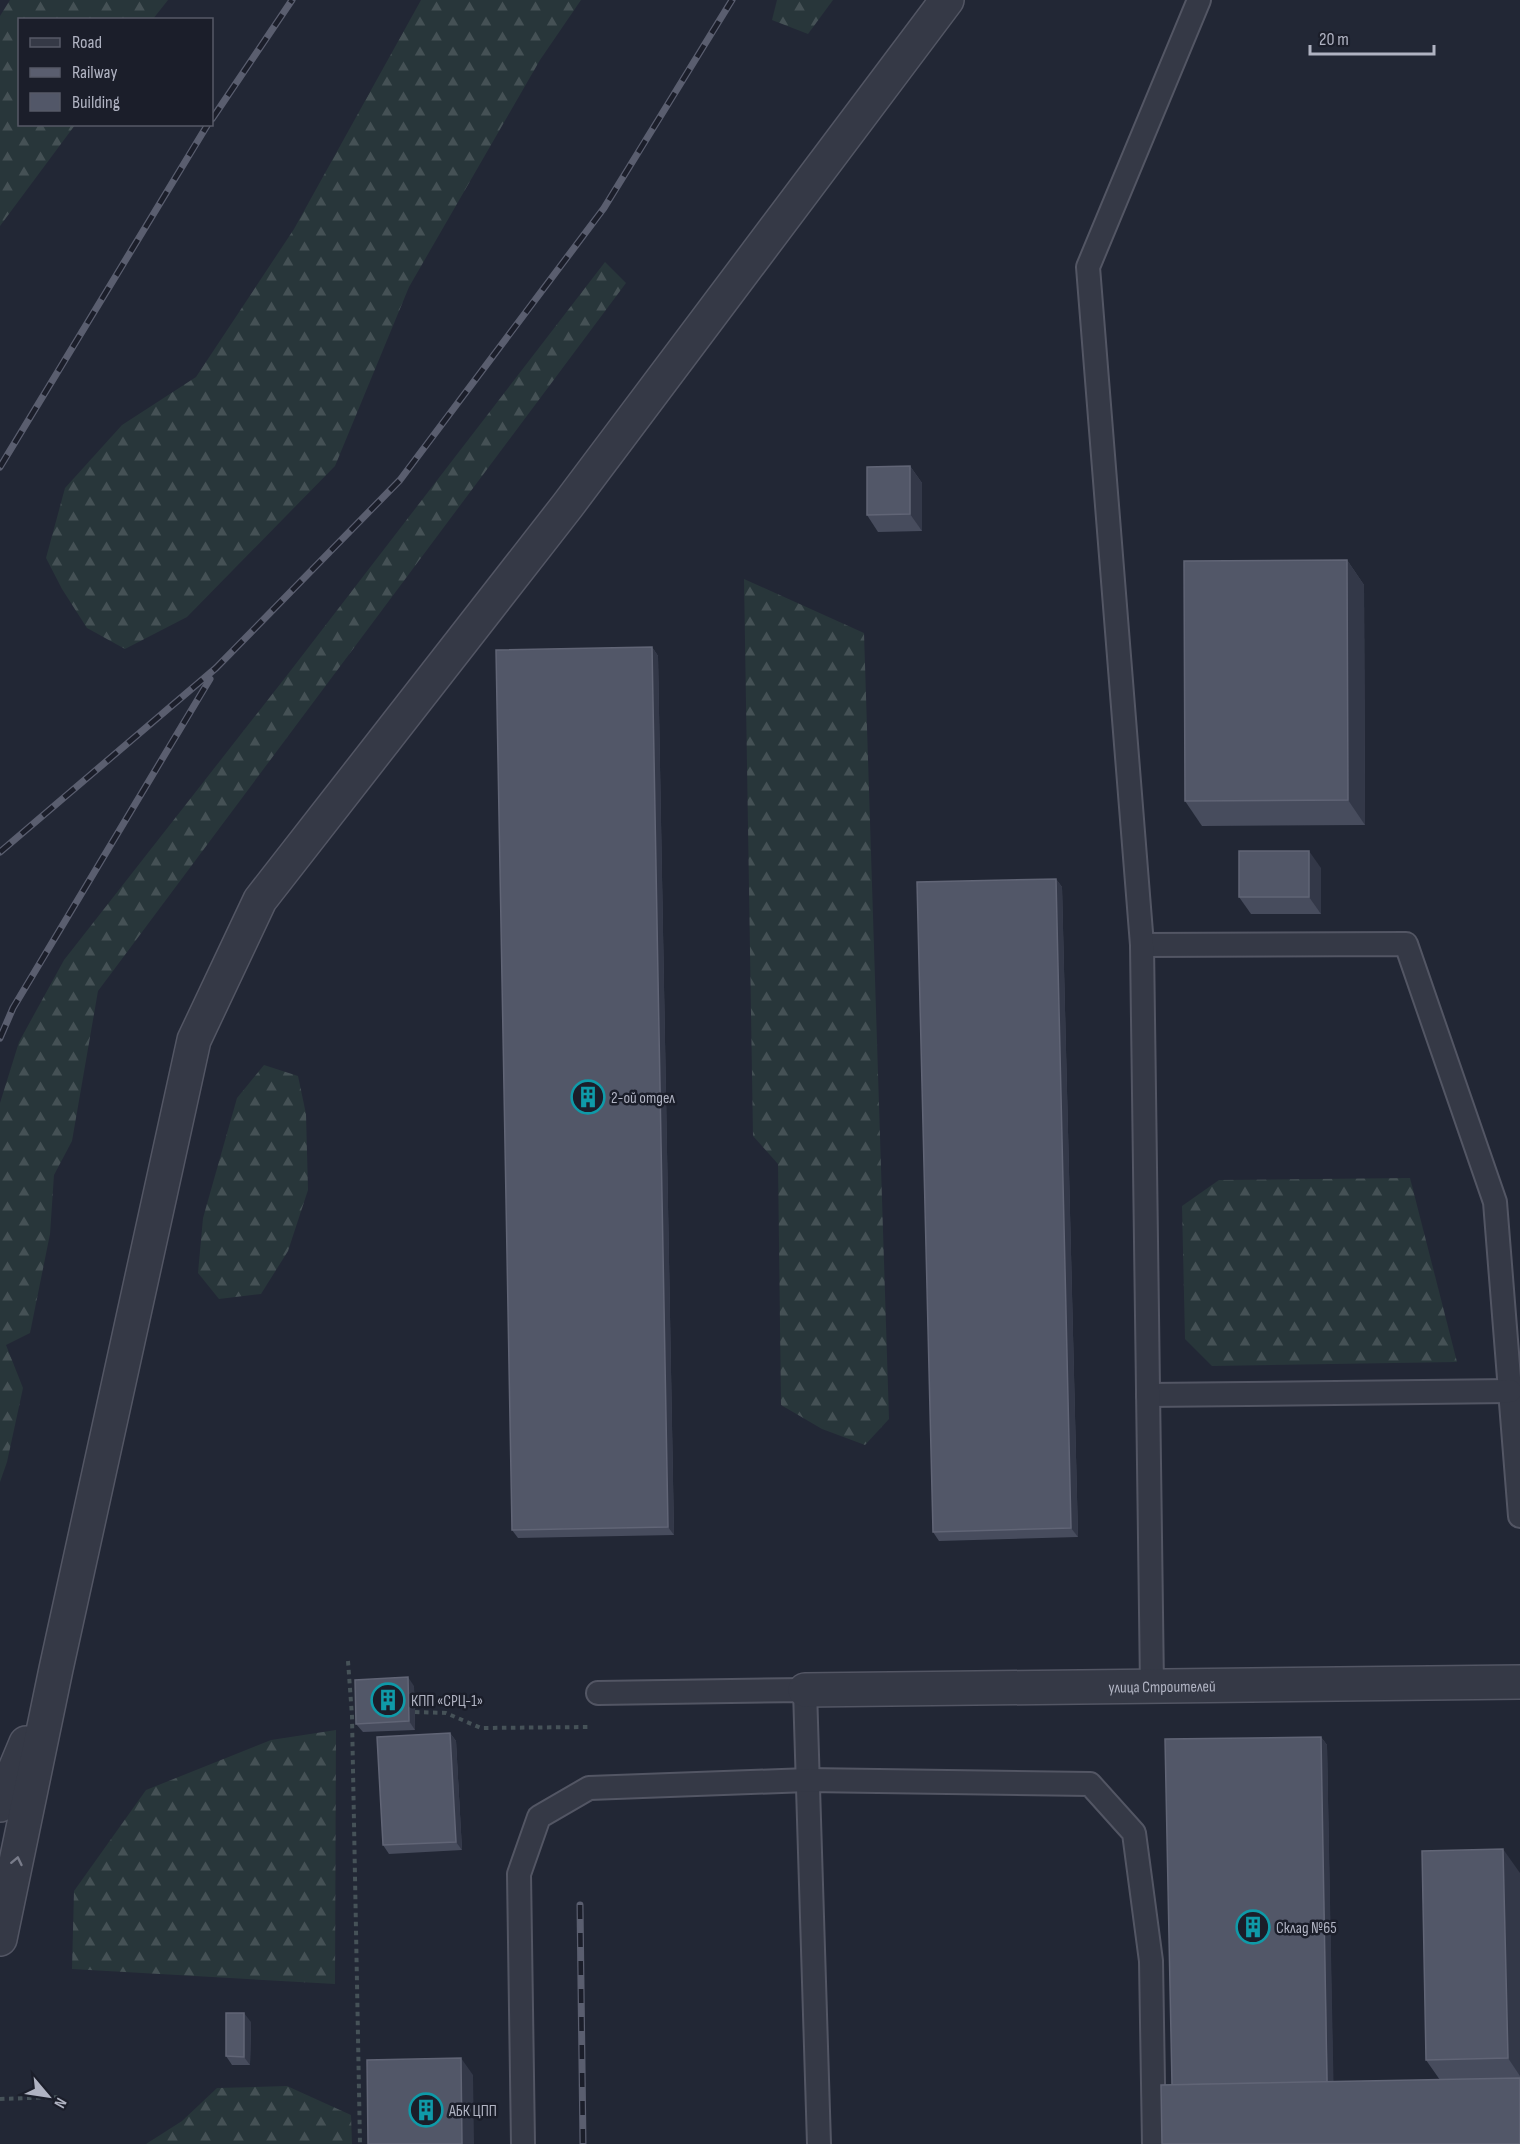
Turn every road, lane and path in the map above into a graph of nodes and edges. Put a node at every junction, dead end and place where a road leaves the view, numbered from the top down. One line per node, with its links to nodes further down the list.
1 (946, 0): 8 (street)
2 (1199, 0): 3 (lane)
3 (1142, 945): 4 (lane); 5 (lane)
4 (1510, 1391): 5 (lane); 6 (lane)
5 (1148, 1395): 10 (lane)
6 (1520, 1516)
7 (348, 1661): 14 (path)
8 (56, 1669): 16 (street); 17 (street, one-way to 8)
9 (1520, 1682): 10 (street, улица Строителей)
10 (1152, 1686): 11 (street, улица Строителей)
11 (805, 1690): 12 (lane); 15 (lane)
12 (598, 1693)
13 (362, 1715): 14 (path)
14 (352, 1716): 20 (path)
15 (808, 1780): 21 (lane); 22 (lane); 23 (lane)
16 (0, 1805)
17 (0, 1939)
18 (58, 2097): 19 (path)
19 (0, 2099)
20 (360, 2144)
21 (523, 2144)
22 (819, 2144)
23 (1154, 2144)

